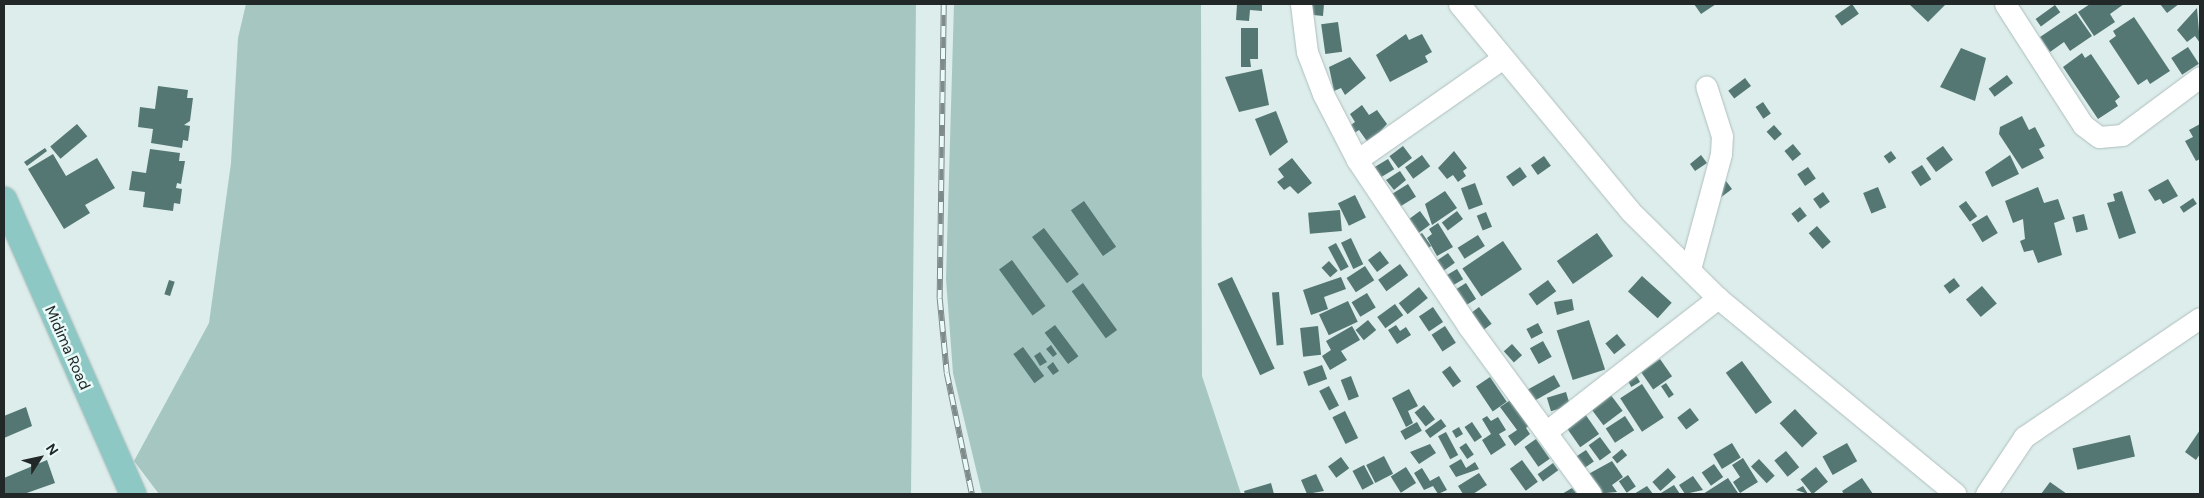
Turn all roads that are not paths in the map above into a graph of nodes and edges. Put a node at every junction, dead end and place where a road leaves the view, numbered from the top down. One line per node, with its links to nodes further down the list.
1 (1300, 4): 7 (street)
2 (1459, 4): 4 (street)
3 (2004, 4): 5 (street)
4 (1501, 59): 7 (street); 9 (street)
5 (2200, 77)
6 (1706, 86): 9 (street)
7 (1357, 160): 12 (street)
8 (4, 200): 13 (main road, Midima Road)
9 (1690, 269): 10 (street)
10 (1718, 298): 12 (street); 15 (street)
11 (2200, 318): 16 (street)
12 (1547, 431): 14 (street)
13 (134, 494)
14 (1591, 494)
15 (1956, 494)
16 (1986, 494)

